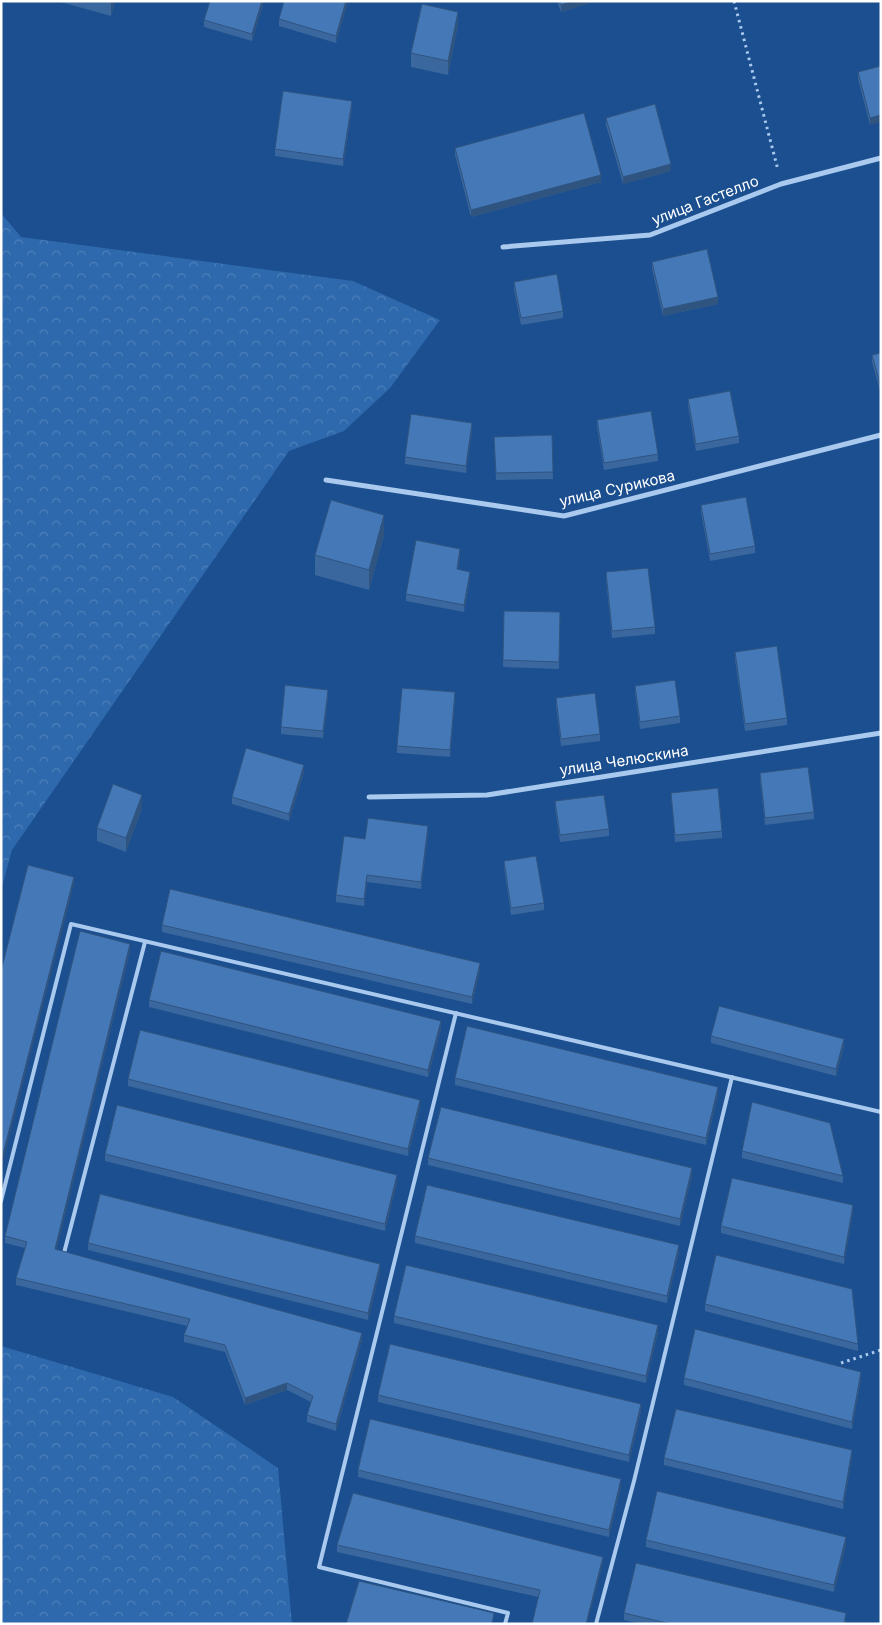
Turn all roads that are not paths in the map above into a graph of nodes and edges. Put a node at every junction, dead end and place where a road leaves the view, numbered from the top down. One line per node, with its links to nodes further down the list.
1 (881, 158): 2 (street, улица Гастелло)
2 (503, 247)
3 (881, 435): 4 (street, улица Сурикова)
4 (326, 480)
5 (881, 732): 6 (street, улица Челюскина)
6 (369, 797)
7 (145, 942): 8 (lane); 11 (lane); 12 (lane)
8 (456, 1013): 9 (lane); 13 (lane)
9 (732, 1077): 10 (lane); 14 (lane)
10 (881, 1112)
11 (1, 1202)
12 (64, 1253)
13 (505, 1624)
14 (596, 1624)

